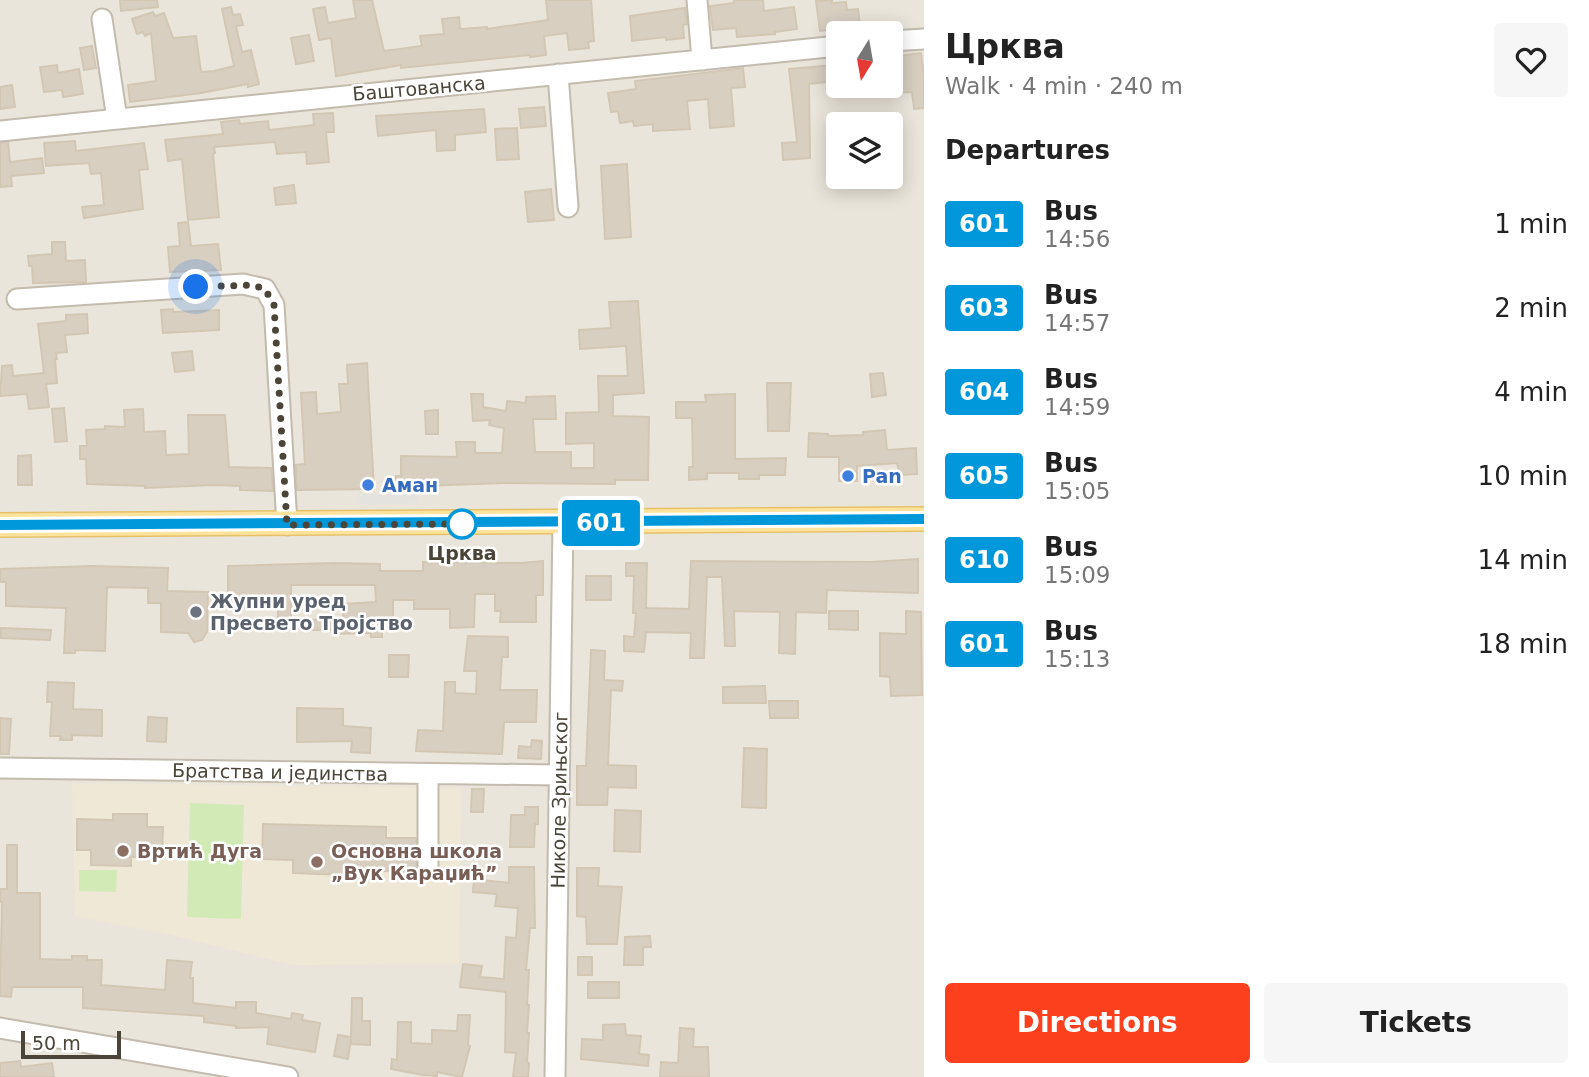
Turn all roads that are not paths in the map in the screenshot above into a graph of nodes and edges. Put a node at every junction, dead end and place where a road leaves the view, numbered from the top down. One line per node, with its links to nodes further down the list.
1 (697, 0): 6 (street)
2 (102, 19): 8 (street)
3 (924, 38): 4 (street)
4 (903, 40)
5 (826, 47): 6 (street, Баштованска)
6 (702, 60): 7 (street, Баштованска)
7 (558, 74): 8 (street, Баштованска); 10 (street)
8 (117, 119): 9 (street, Баштованска)
9 (0, 131)
10 (568, 206)
11 (17, 299): 15 (street)
12 (924, 519): 13 (main road)
13 (563, 523): 15 (main road); 18 (street, Николе Зрињског)
14 (0, 525): 15 (main road)
15 (287, 525)
16 (0, 768): 17 (street, Братства и јединства)
17 (428, 774): 18 (street, Братства и јединства); 19 (street)
18 (559, 775): 22 (street, Николе Зрињског)
19 (428, 867)
20 (0, 1028): 21 (street)
21 (288, 1077)
22 (555, 1077)

